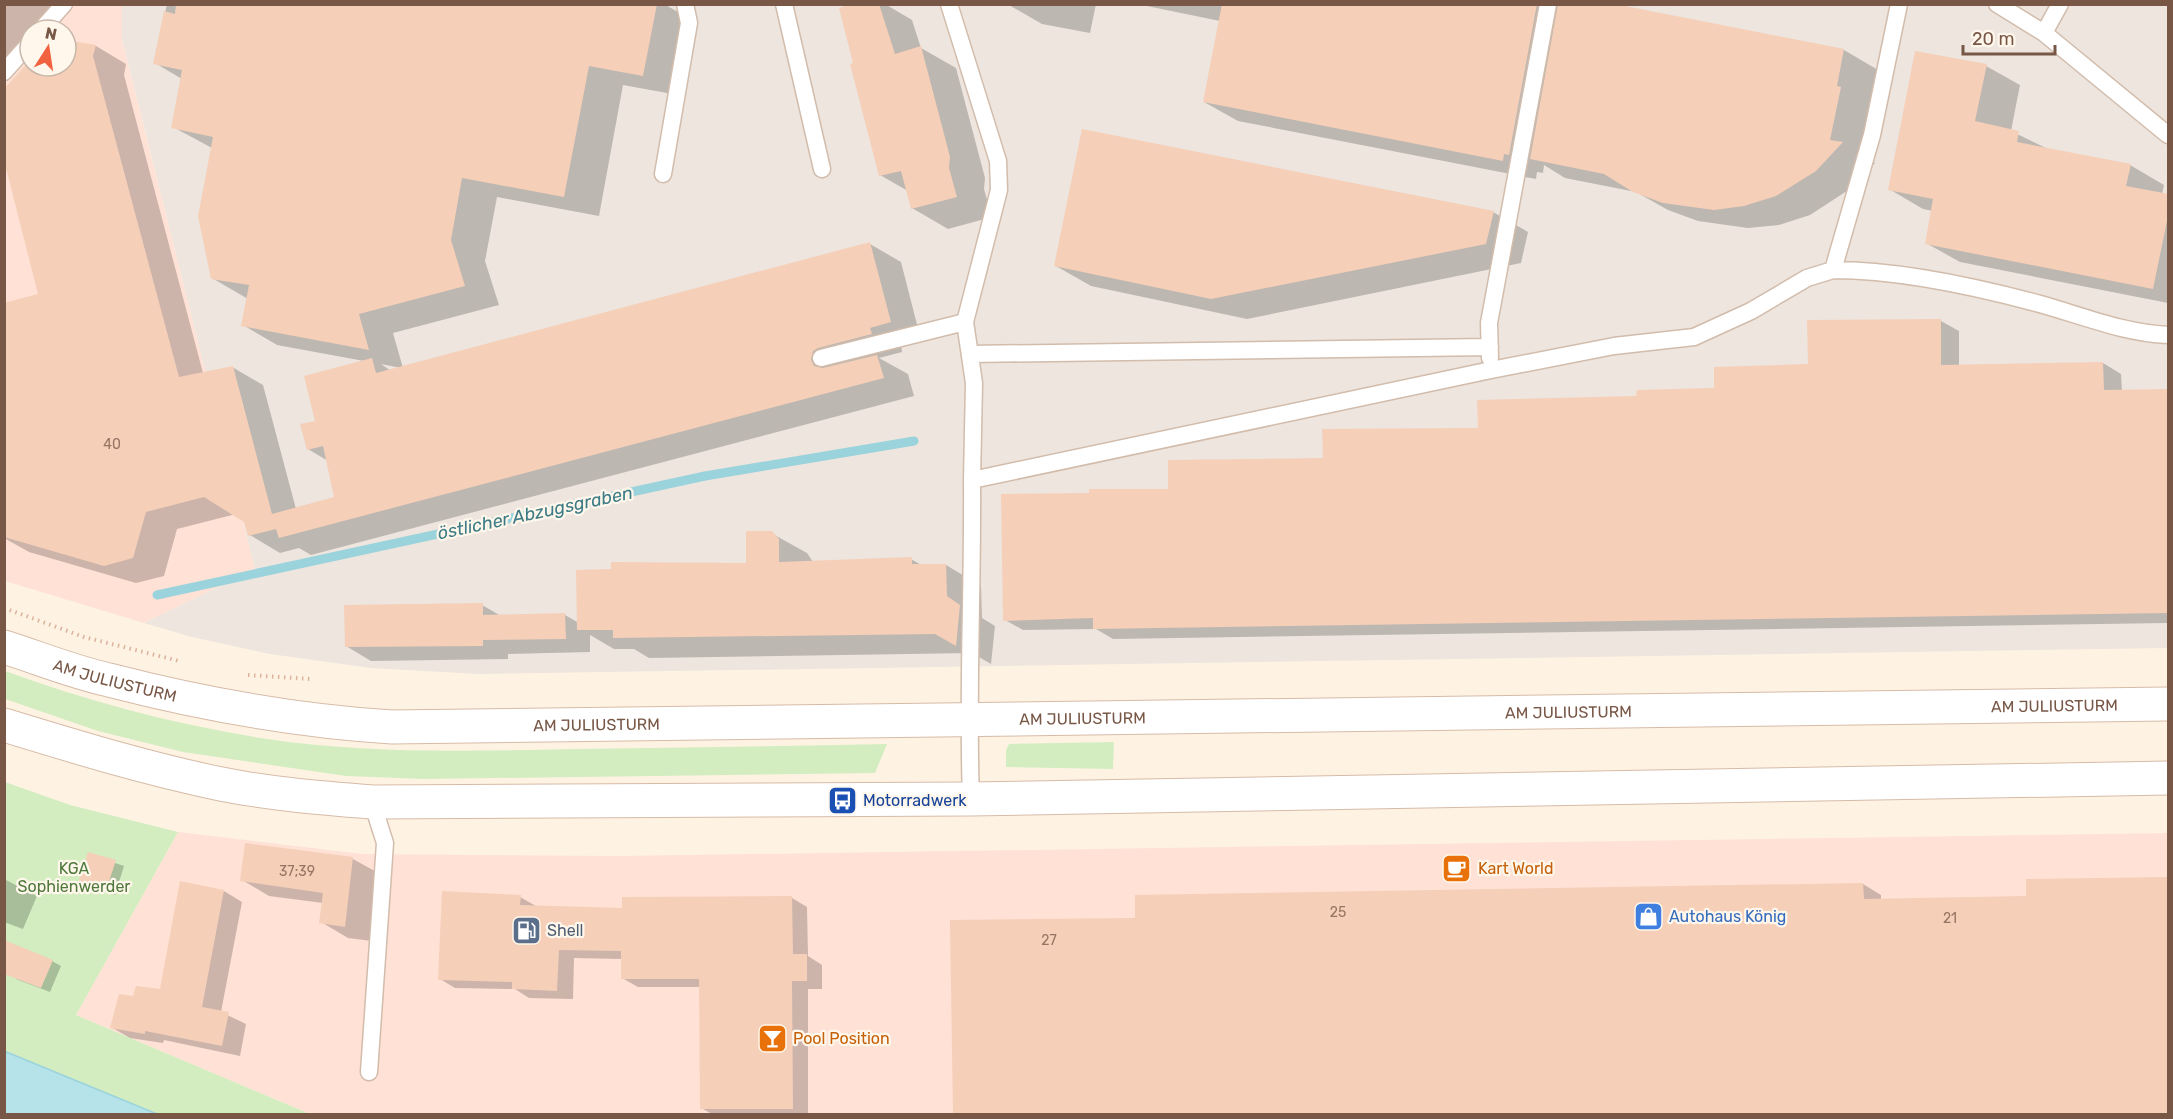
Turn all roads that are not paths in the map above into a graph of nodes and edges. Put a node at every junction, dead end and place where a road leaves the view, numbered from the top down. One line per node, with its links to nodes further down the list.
1 (63, 4): 9 (lane)
2 (685, 4): 15 (lane)
3 (784, 4): 14 (lane)
4 (949, 4): 17 (lane)
5 (1548, 4): 19 (lane)
6 (1899, 4): 16 (lane)
7 (1997, 4): 10 (lane)
8 (2060, 4): 10 (lane)
9 (51, 18)
10 (2044, 33): 13 (lane)
11 (18, 56): 12 (lane)
12 (4, 72)
13 (2169, 135)
14 (822, 168)
15 (663, 174)
16 (1833, 270): 18 (lane); 22 (lane)
17 (965, 322): 20 (lane); 21 (lane)
18 (2169, 334)
19 (1490, 348): 20 (lane); 22 (lane)
20 (970, 354): 23 (lane)
21 (821, 358)
22 (1491, 370): 23 (lane)
23 (972, 480): 26 (lane)
24 (4, 646): 26 (main road, AM JULIUSTURM)
25 (2169, 704): 26 (main road, AM JULIUSTURM)
26 (968, 719): 29 (lane)
27 (4, 725): 30 (main road)
28 (2169, 778): 29 (main road)
29 (970, 799): 30 (main road)
30 (372, 802): 31 (lane)
31 (369, 1072)

